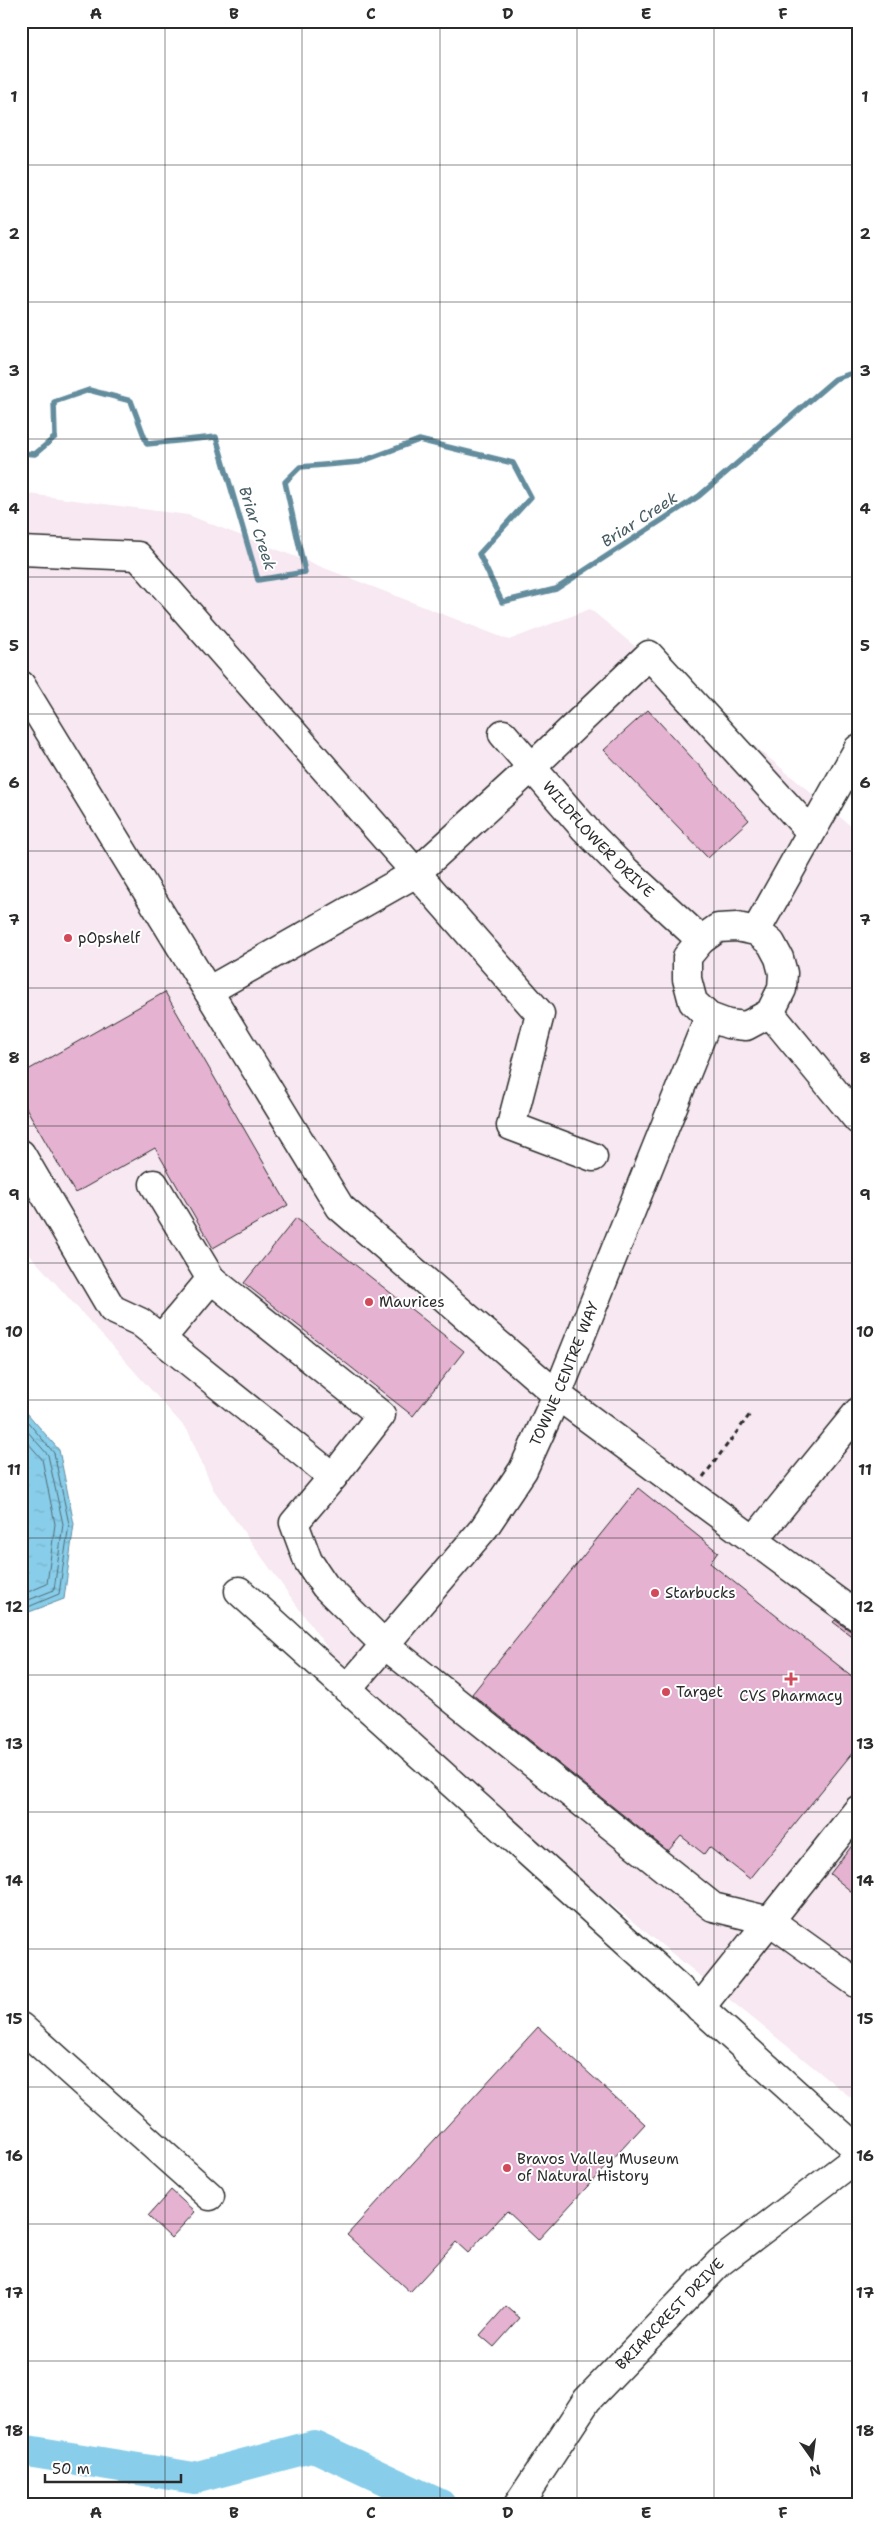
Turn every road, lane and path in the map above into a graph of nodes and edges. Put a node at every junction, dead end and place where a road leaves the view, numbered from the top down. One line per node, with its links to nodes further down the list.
1 (21, 551): 7 (street)
2 (21, 685): 10 (street)
3 (504, 734): 5 (street, WILDFLOWER DRIVE)
4 (858, 749): 6 (street)
5 (532, 768): 6 (street); 7 (street); 9 (street, WILDFLOWER DRIVE)
6 (811, 832): 8 (street)
7 (416, 873): 10 (street); 15 (street)
8 (756, 931): 9 (street); 11 (street)
9 (701, 940): 12 (street)
10 (208, 991): 19 (street)
11 (770, 1013): 12 (street); 13 (street)
12 (709, 1017): 19 (street, TOWNE CENTRE WAY)
13 (858, 1120)
14 (21, 1154): 18 (street)
15 (592, 1157)
16 (154, 1184): 17 (street)
17 (212, 1279): 18 (street); 22 (street)
18 (161, 1339): 22 (street)
19 (557, 1395): 23 (street); 27 (street, TOWNE CENTRE WAY)
20 (858, 1412): 24 (street)
21 (751, 1413): 23 (path)
22 (334, 1477): 27 (street)
23 (690, 1494): 24 (street)
24 (754, 1540): 26 (street)
25 (239, 1591): 28 (street)
26 (858, 1617)
27 (385, 1645): 28 (street, TOWNE CENTRE WAY); 30 (street)
28 (347, 1689): 32 (street)
29 (858, 1810): 30 (street)
30 (770, 1921): 31 (street); 32 (street)
31 (858, 1984)
32 (700, 2008): 34 (street)
33 (21, 2027): 36 (street)
34 (858, 2150)
35 (858, 2157): 37 (street, BRIARCREST DRIVE)
36 (210, 2196)
37 (518, 2505)

